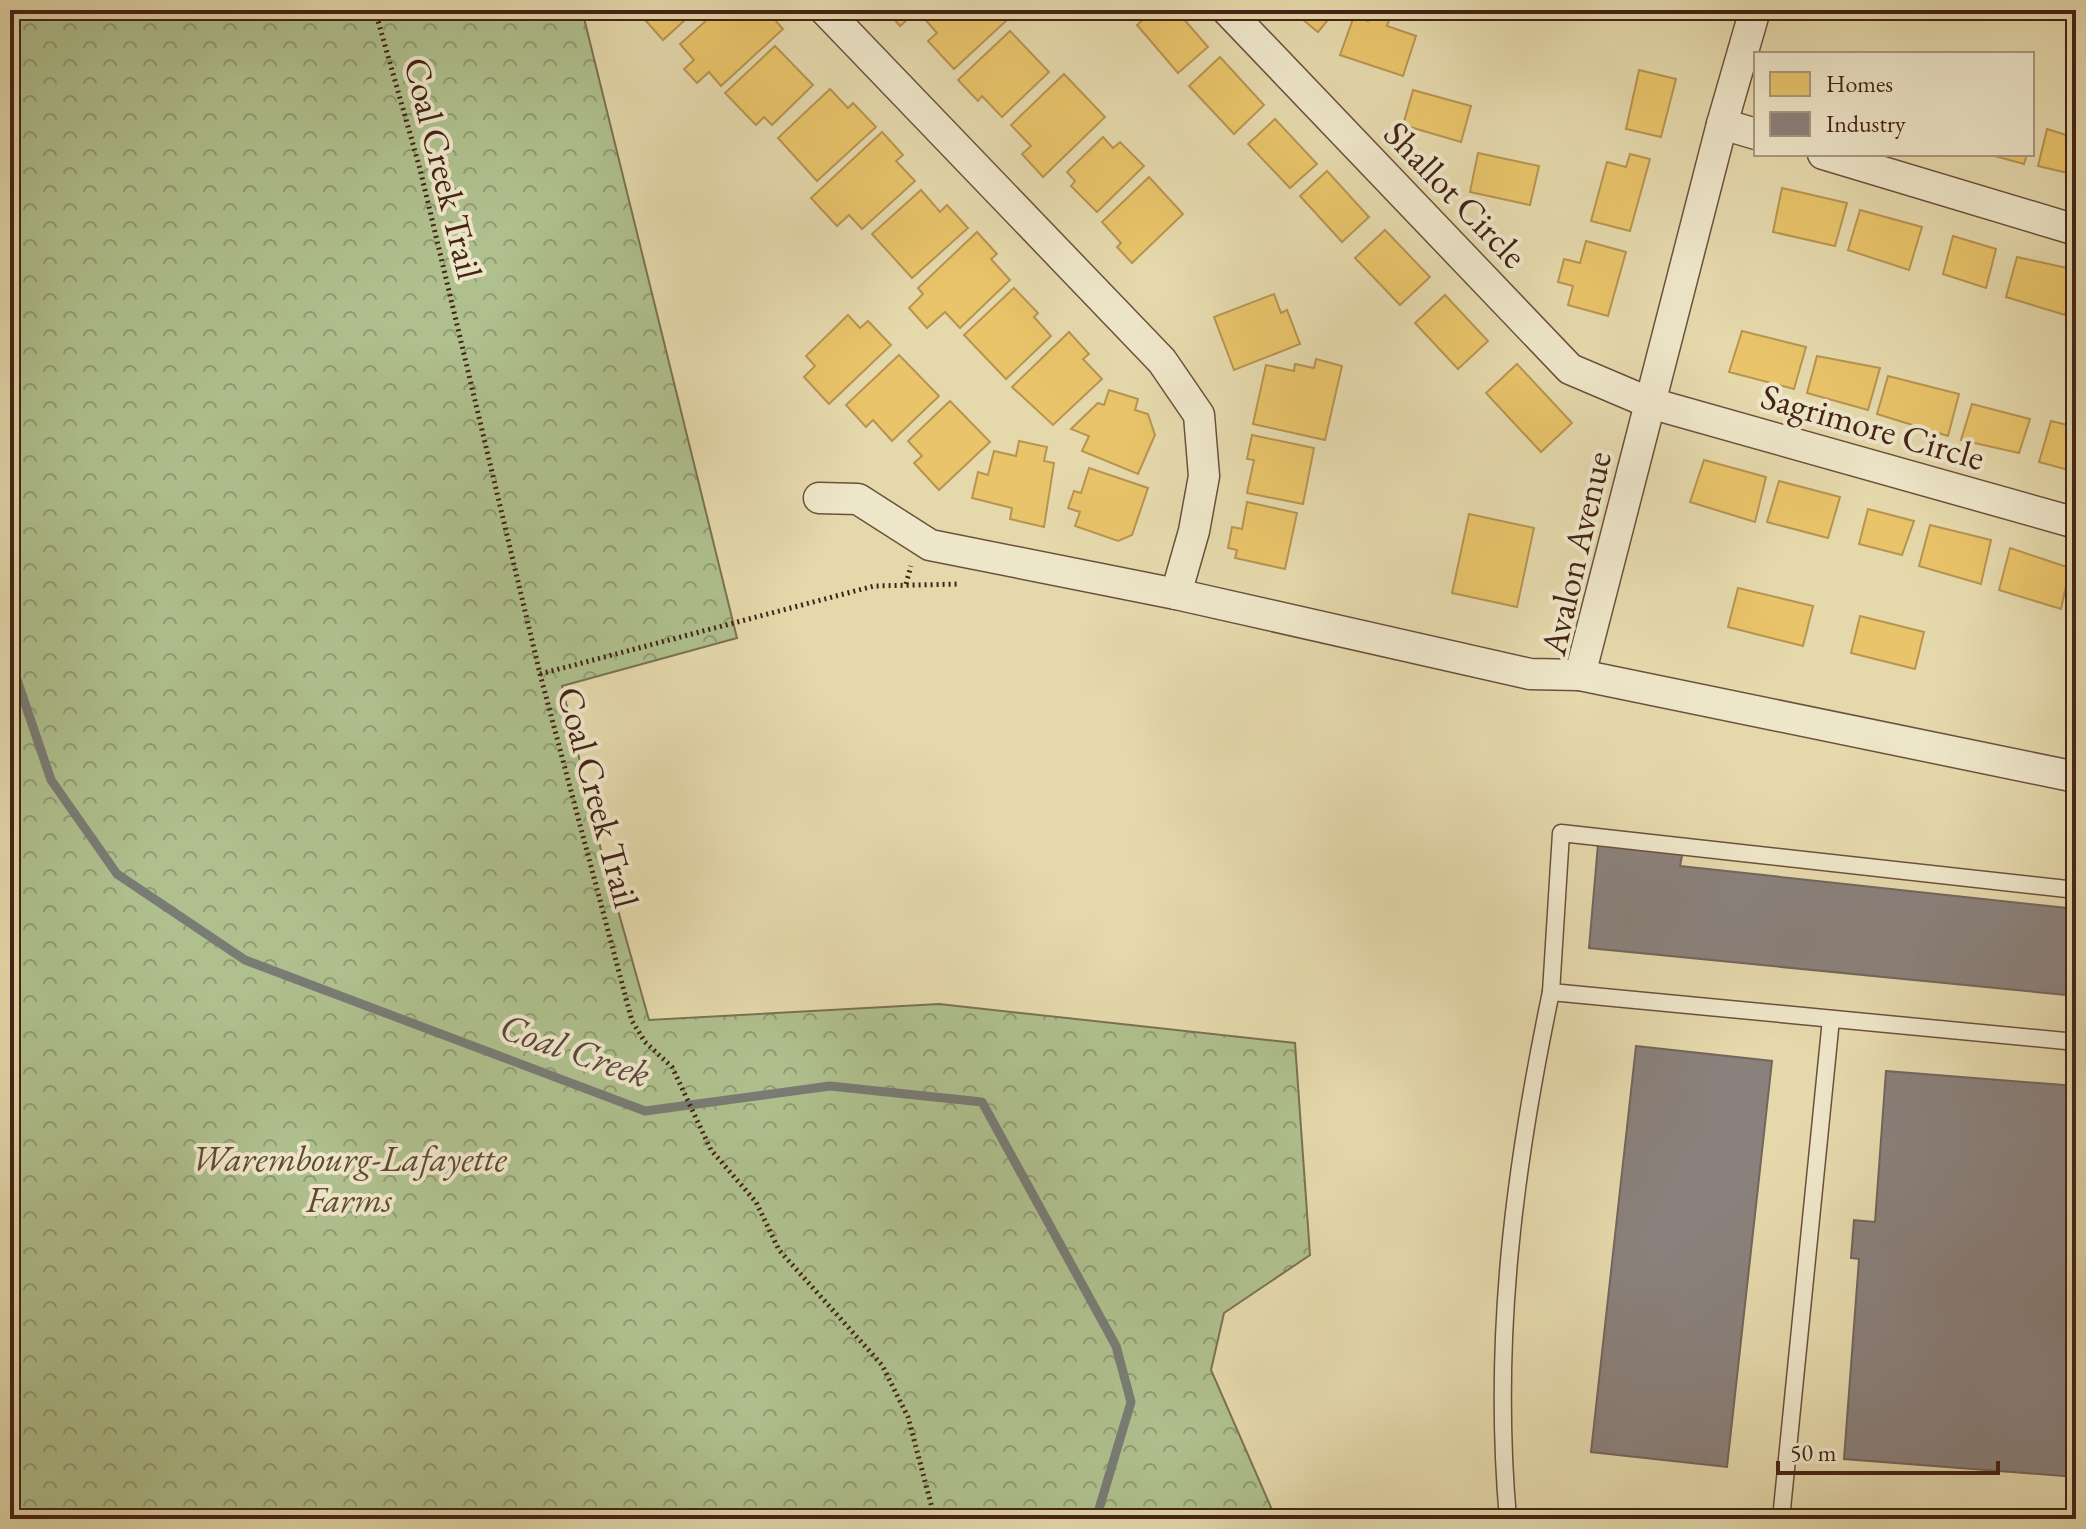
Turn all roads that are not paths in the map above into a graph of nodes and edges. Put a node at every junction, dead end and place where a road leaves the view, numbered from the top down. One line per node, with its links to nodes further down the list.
1 (825, 10): 11 (street)
2 (1227, 10): 8 (street, Shallot Circle)
3 (1755, 10): 4 (street, Avalon Avenue)
4 (1722, 124): 5 (street); 8 (street, Avalon Avenue)
5 (1754, 133)
6 (1830, 156): 7 (street)
7 (2076, 230)
8 (1650, 403): 10 (street, Sagrimore Circle); 12 (street, Avalon Avenue)
9 (819, 498): 11 (street)
10 (2076, 523)
11 (1176, 594): 12 (street)
12 (1580, 675): 13 (street, Avalon Avenue)
13 (2076, 777)
14 (2076, 890): 15 (lane)
15 (1551, 992): 16 (lane); 18 (lane)
16 (1831, 1019): 17 (lane); 19 (lane)
17 (2076, 1042)
18 (1508, 1519)
19 (1781, 1519)

